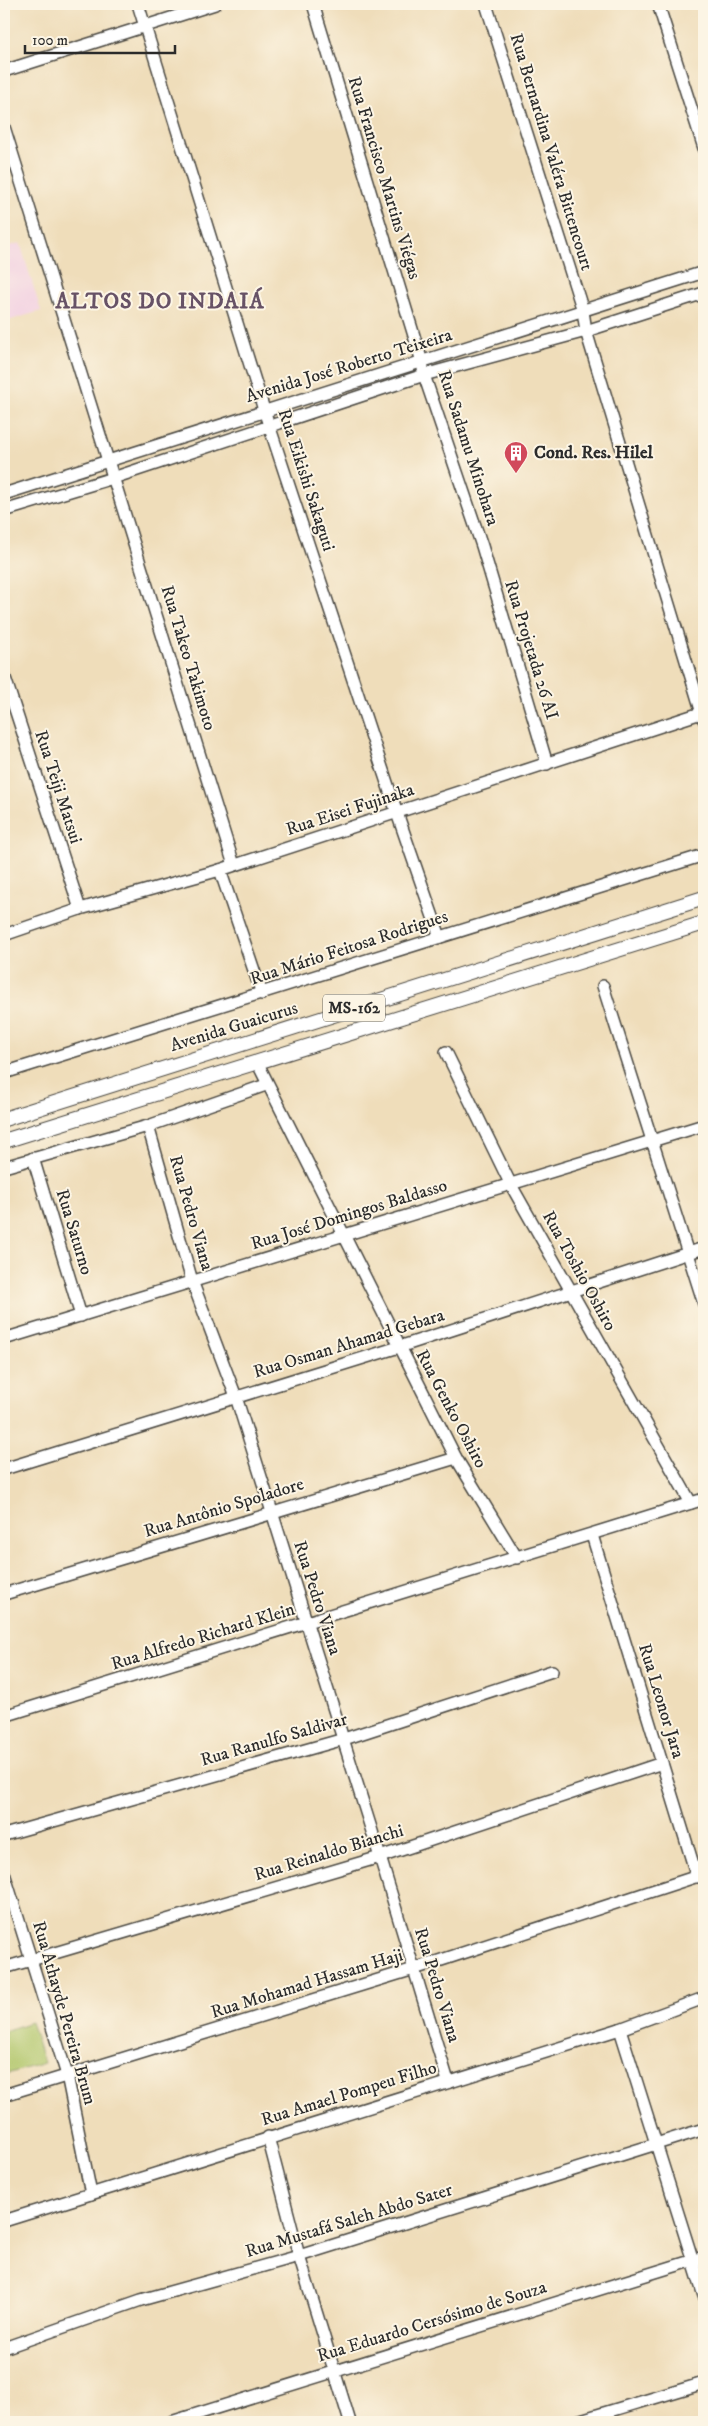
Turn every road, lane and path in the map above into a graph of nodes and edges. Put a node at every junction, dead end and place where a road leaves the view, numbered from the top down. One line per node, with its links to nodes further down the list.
1 (138, 4): 6 (street, Rua Eikishi Sakaguti)
2 (215, 4): 6 (street)
3 (312, 4): 14 (street, Rua Francisco Martins Viégas)
4 (486, 4): 12 (street, Rua Bernardina Valéra Bittencourt)
5 (658, 4): 9 (street)
6 (144, 26): 7 (street); 16 (street, Rua Eikishi Sakaguti)
7 (4, 71)
8 (4, 126): 18 (street, Rua Takeo Takimoto)
9 (704, 148)
10 (704, 272): 12 (street, Avenida José Roberto Teixeira)
11 (704, 293): 13 (street, Avenida José Roberto Teixeira)
12 (583, 311): 13 (street, Rua Bernardina Valéra Bittencourt); 14 (street, Avenida José Roberto Teixeira)
13 (586, 330): 15 (street, Avenida José Roberto Teixeira); 24 (street, Rua Bernardina Valéra Bittencourt)
14 (422, 362): 15 (street, Rua Sadamu Minohara); 16 (street, Avenida José Roberto Teixeira)
15 (424, 375): 17 (street, Avenida José Roberto Teixeira); 22 (street, Rua Sadamu Minohara)
16 (264, 410): 17 (street, Rua Eikishi Sakaguti); 18 (street, Avenida José Roberto Teixeira)
17 (270, 427): 19 (street, Avenida José Roberto Teixeira); 26 (street, Rua Eikishi Sakaguti)
18 (107, 462): 19 (street, Rua Takeo Takimoto); 20 (street, Avenida José Roberto Teixeira)
19 (113, 478): 21 (street, Avenida José Roberto Teixeira); 28 (street, Rua Takeo Takimoto)
20 (4, 494)
21 (4, 511)
22 (482, 546): 25 (street, Rua Projetada 26 AI)
23 (4, 676): 31 (street, Rua Teiji Matsui)
24 (703, 715): 25 (street, Rua Eisei Fujinaka)
25 (548, 764): 26 (street, Rua Eisei Fujinaka)
26 (397, 813): 28 (street, Rua Eisei Fujinaka); 34 (street, Rua Eikishi Sakaguti)
27 (704, 855): 34 (street, Rua Mário Feitosa Rodrigues)
28 (234, 865): 29 (street, Rua Eisei Fujinaka)
29 (220, 870): 31 (street, Rua Eisei Fujinaka); 36 (street)
30 (704, 898): 41 (main road, Avenida Guaicurus / MS-162)
31 (80, 909): 33 (street, Rua Eisei Fujinaka)
32 (704, 923): 38 (main road, MS-162)
33 (4, 934)
34 (440, 937): 36 (street, Rua Mário Feitosa Rodrigues)
35 (603, 986): 45 (street)
36 (262, 994): 39 (street, Rua Mário Feitosa Rodrigues)
37 (446, 1052): 48 (street, Rua Toshio Oshiro)
38 (257, 1062): 40 (street, Rua Genko Oshiro); 44 (main road, MS-162)
39 (4, 1073)
40 (266, 1085): 43 (street); 49 (street, Rua Genko Oshiro)
41 (4, 1119)
42 (704, 1125): 45 (street, Rua José Domingos Baldasso)
43 (148, 1126): 46 (street); 52 (street, Rua Pedro Viana)
44 (4, 1141)
45 (652, 1142): 48 (street, Rua José Domingos Baldasso); 51 (street)
46 (33, 1158): 47 (street); 55 (street, Rua Saturno)
47 (4, 1167)
48 (512, 1186): 49 (street, Rua José Domingos Baldasso); 53 (street, Rua Toshio Oshiro)
49 (343, 1234): 52 (street, Rua José Domingos Baldasso); 57 (street, Rua Genko Oshiro)
50 (704, 1248): 51 (street, Rua Osman Ahamad Gebara)
51 (688, 1254): 53 (street, Rua Osman Ahamad Gebara); 54 (street)
52 (192, 1281): 55 (street, Rua José Domingos Baldasso); 58 (street, Rua Pedro Viana)
53 (570, 1292): 57 (street, Rua Osman Ahamad Gebara); 62 (street, Rua Toshio Oshiro)
54 (704, 1304)
55 (81, 1316): 56 (street, Rua José Domingos Baldasso)
56 (4, 1339)
57 (399, 1347): 58 (street, Rua Osman Ahamad Gebara); 59 (street, Rua Genko Oshiro)
58 (236, 1397): 60 (street, Rua Osman Ahamad Gebara); 63 (street, Rua Pedro Viana)
59 (456, 1458): 63 (street, Rua Antônio Spoladore); 65 (street, Rua Genko Oshiro)
60 (4, 1469)
61 (704, 1499): 62 (street)
62 (691, 1503): 64 (street)
63 (271, 1511): 66 (street, Rua Antônio Spoladore); 67 (street, Rua Pedro Viana)
64 (592, 1535): 65 (street); 71 (street, Rua Leonor Jara)
65 (517, 1558): 67 (street, Rua Alfredo Richard Klein)
66 (4, 1594)
67 (306, 1624): 69 (street, Rua Alfredo Richard Klein); 70 (street, Rua Pedro Viana)
68 (552, 1671): 70 (street, Rua Ranulfo Saldivar)
69 (4, 1716)
70 (344, 1739): 72 (street, Rua Ranulfo Saldivar); 73 (street, Rua Pedro Viana)
71 (662, 1763): 73 (street, Rua Reinaldo Bianchi); 75 (street, Rua Leonor Jara)
72 (4, 1835)
73 (380, 1856): 76 (street, Rua Reinaldo Bianchi); 78 (street, Rua Pedro Viana)
74 (4, 1873): 76 (street, Rua Athayde Pereira Brum)
75 (700, 1876): 78 (street, Rua Mohamad Hassam Haji)
76 (30, 1959): 77 (street, Rua Reinaldo Bianchi); 81 (street, Rua Athayde Pereira Brum)
77 (4, 1968)
78 (414, 1969): 81 (street, Rua Mohamad Hassam Haji); 82 (street, Rua Pedro Viana)
79 (704, 1998): 80 (street, Rua Amael Pompeu Filho)
80 (620, 2029): 82 (street, Rua Amael Pompeu Filho); 86 (street)
81 (67, 2075): 83 (street, Rua Mohamad Hassam Haji); 87 (street, Rua Athayde Pereira Brum)
82 (448, 2081): 85 (street, Rua Amael Pompeu Filho)
83 (4, 2095)
84 (704, 2129): 86 (street, Rua Mustafá Saleh Abdo Sater)
85 (268, 2137): 87 (street, Rua Amael Pompeu Filho); 89 (street)
86 (657, 2143): 89 (street, Rua Mustafá Saleh Abdo Sater); 90 (street)
87 (91, 2194): 88 (street, Rua Amael Pompeu Filho)
88 (4, 2221)
89 (299, 2256): 92 (street, Rua Mustafá Saleh Abdo Sater); 93 (street)
90 (699, 2259): 91 (street); 93 (street, Rua Eduardo Cersósimo de Souza)
91 (704, 2296)
92 (4, 2348)
93 (334, 2370): 95 (street, Rua Eduardo Cersósimo de Souza); 96 (street)
94 (704, 2383): 97 (street)
95 (171, 2422)
96 (350, 2422)
97 (574, 2422)

